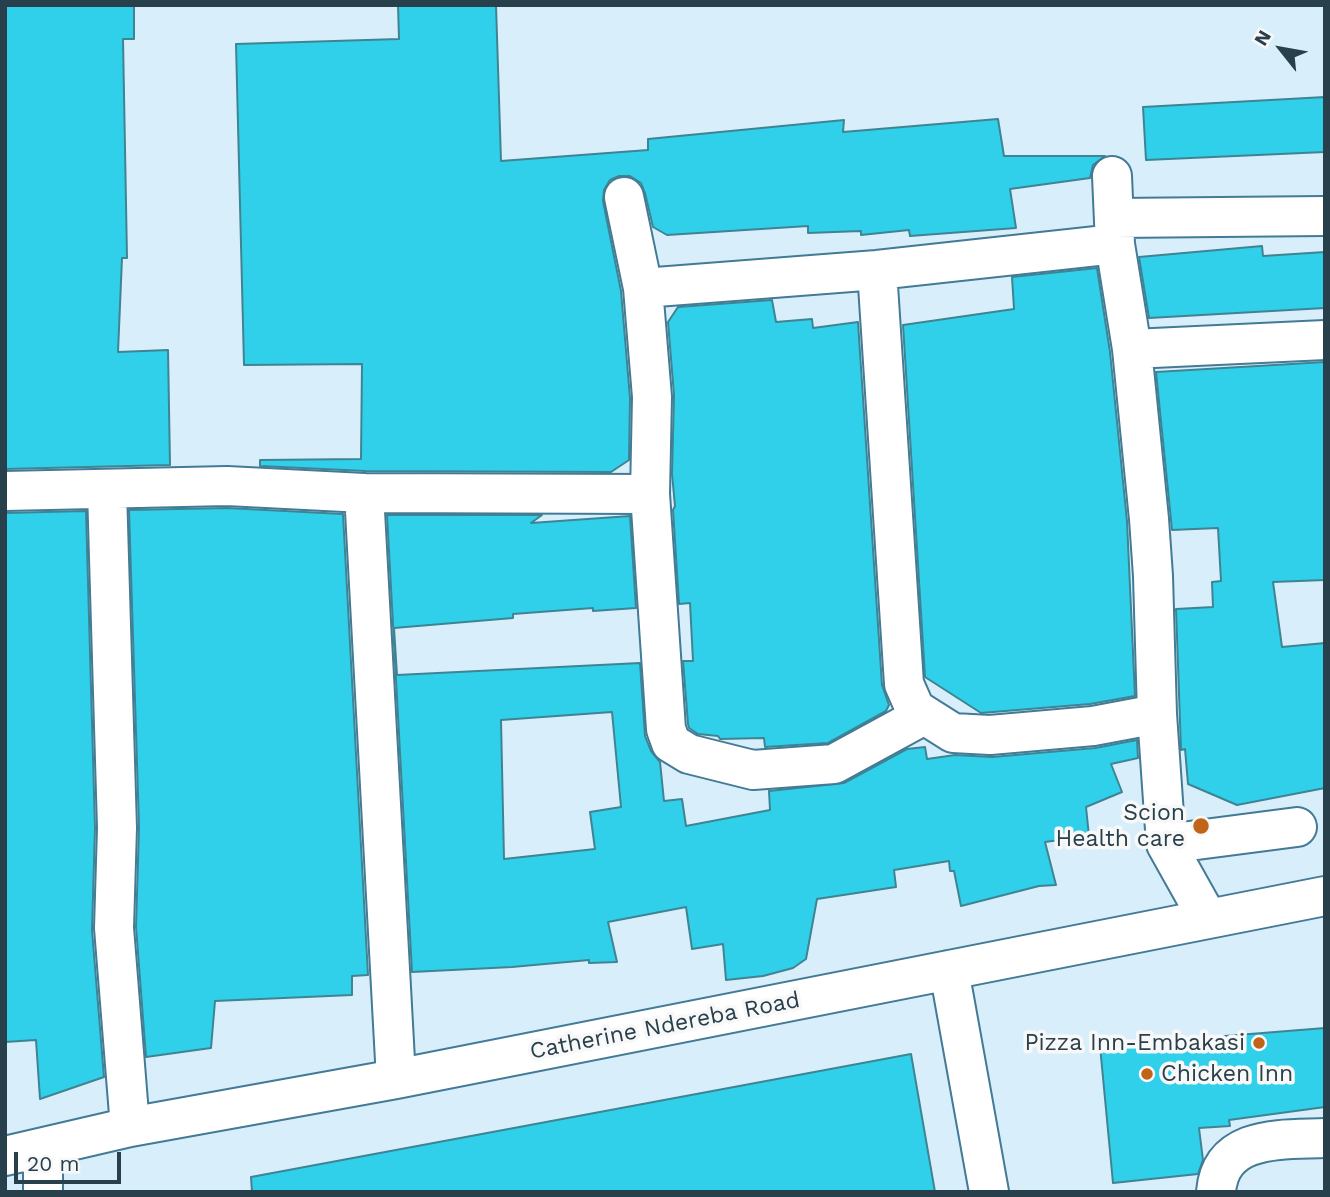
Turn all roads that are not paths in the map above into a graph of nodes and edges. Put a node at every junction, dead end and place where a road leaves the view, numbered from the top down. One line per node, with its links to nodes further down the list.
1 (1112, 176): 4 (street)
2 (624, 197): 6 (street)
3 (1325, 216): 4 (street)
4 (1115, 231): 5 (street); 8 (street)
5 (877, 271): 6 (street); 14 (street)
6 (643, 288): 12 (street)
7 (1325, 340): 8 (street)
8 (1132, 349): 13 (street)
9 (107, 490): 10 (street); 11 (street); 21 (street)
10 (5, 491)
11 (364, 493): 12 (street); 20 (street)
12 (650, 495): 14 (street)
13 (1157, 714): 14 (street); 16 (street)
14 (923, 715)
15 (1297, 827): 16 (street)
16 (1166, 844): 18 (street)
17 (1325, 896): 18 (street, Catherine Ndereba Road)
18 (1208, 919): 19 (street, Catherine Ndereba Road)
19 (949, 970): 20 (street, Catherine Ndereba Road); 26 (street)
20 (396, 1079): 21 (street, Catherine Ndereba Road)
21 (130, 1127): 23 (street, Catherine Ndereba Road)
22 (1325, 1138): 27 (street)
23 (43, 1148): 24 (street, Catherine Ndereba Road); 25 (street)
24 (5, 1156)
25 (43, 1192)
26 (989, 1192)
27 (1216, 1192)

